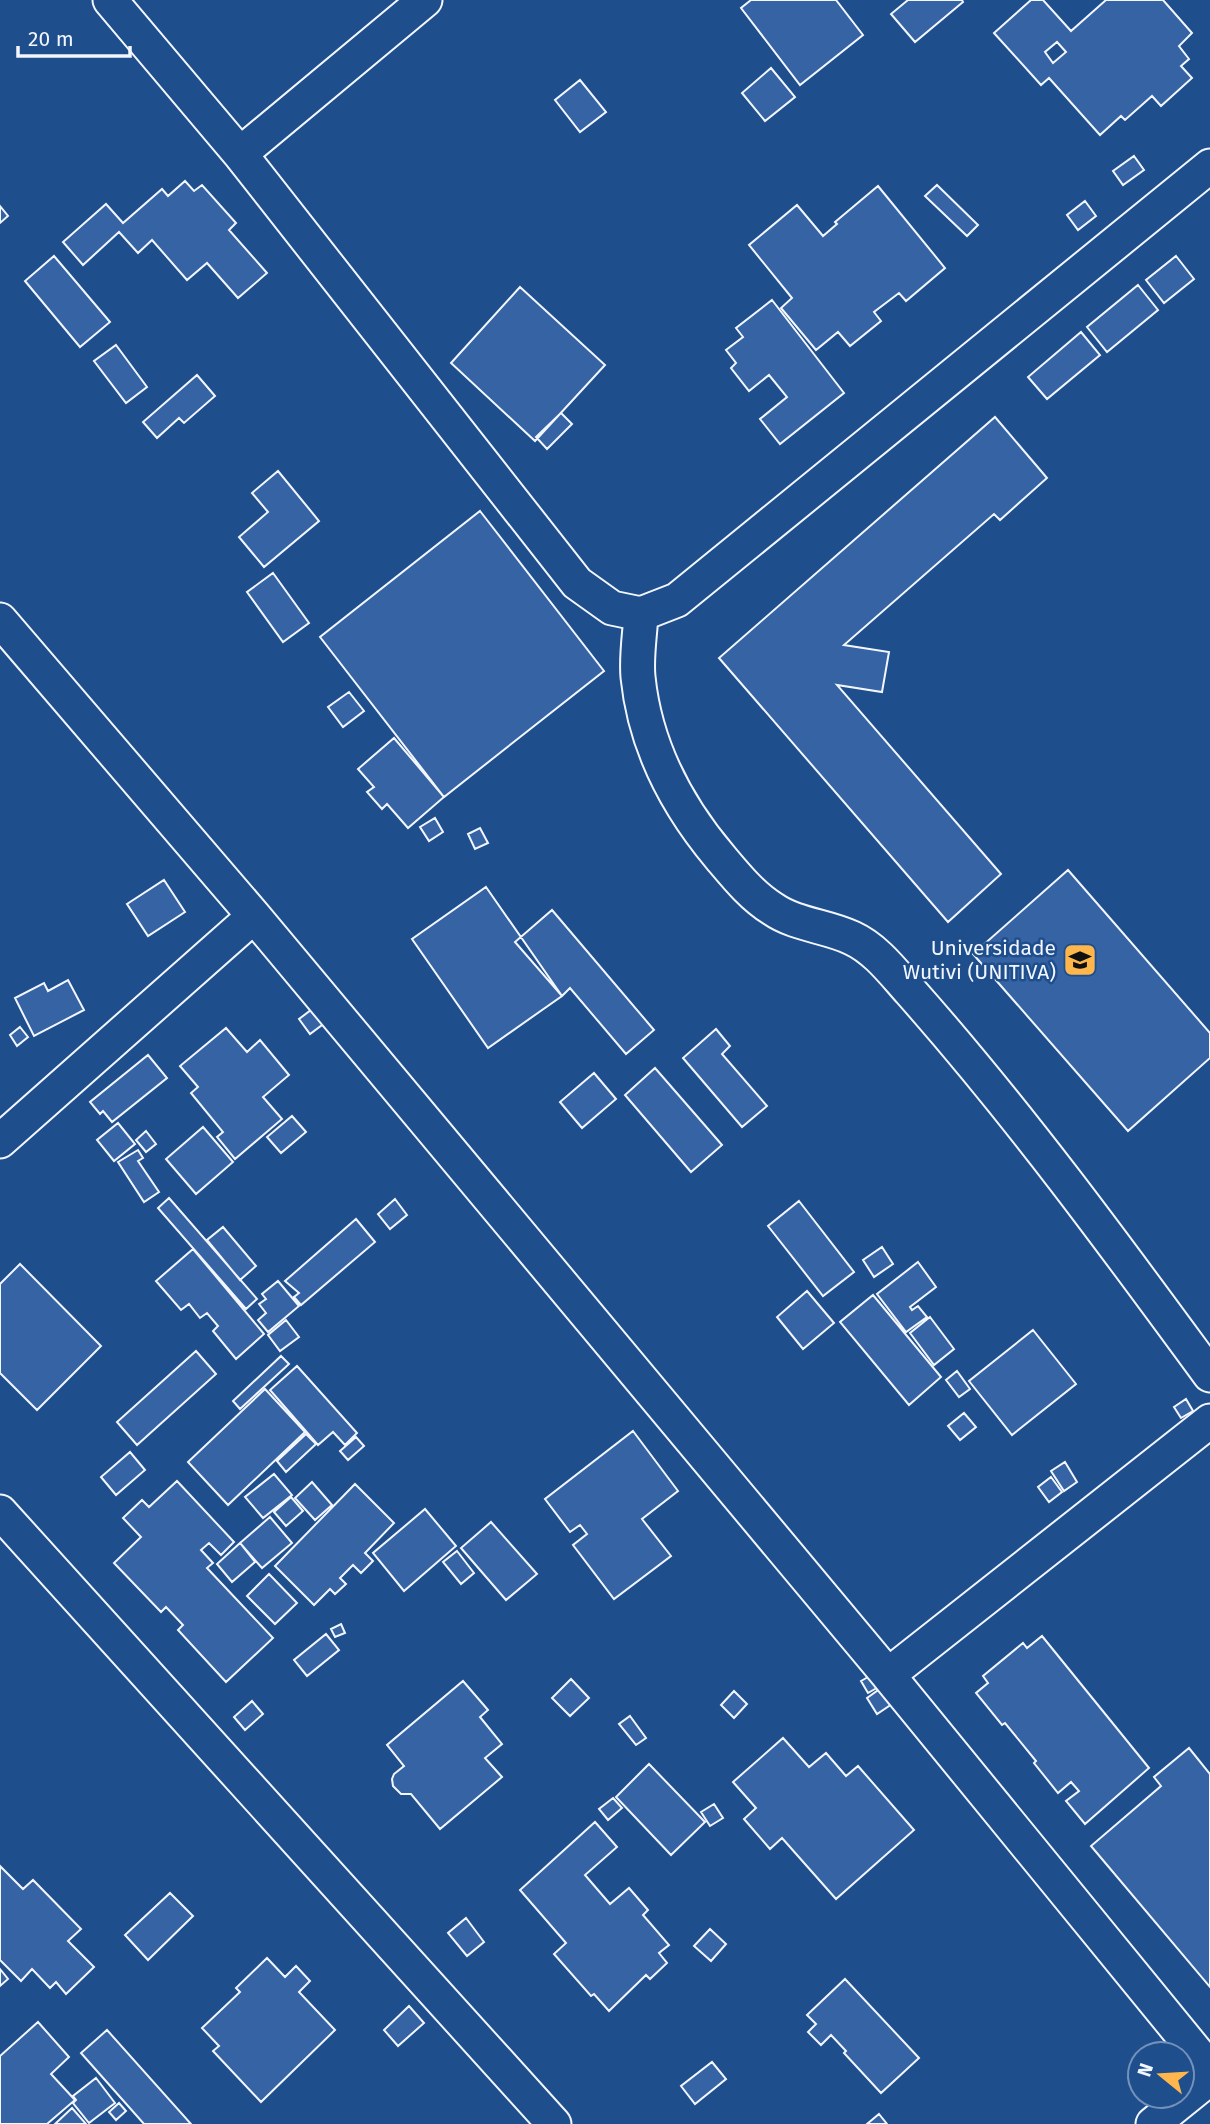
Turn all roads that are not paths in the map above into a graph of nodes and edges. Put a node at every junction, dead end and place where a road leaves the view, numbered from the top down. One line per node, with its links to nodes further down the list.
1 (110, 0): 3 (street)
2 (425, 0): 3 (street)
3 (240, 154): 5 (street)
4 (1210, 166): 5 (street)
5 (641, 614): 9 (street)
6 (0, 620): 7 (street)
7 (254, 916): 8 (street); 12 (street)
8 (0, 1141)
9 (1210, 1375)
10 (1210, 1421): 12 (street)
11 (0, 1512): 15 (street)
12 (888, 1675): 13 (street)
13 (1210, 2069)
14 (1210, 2078): 16 (street)
15 (554, 2124)
16 (1153, 2124)

